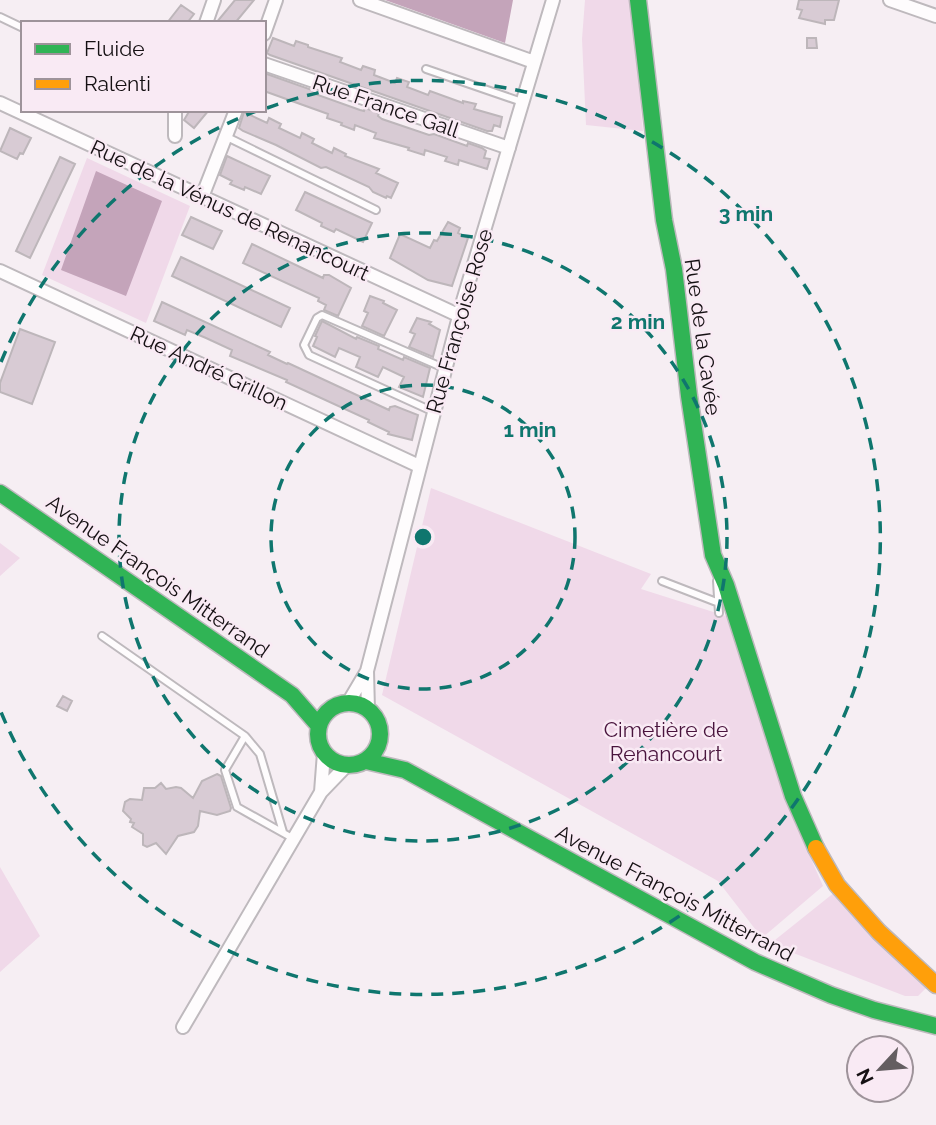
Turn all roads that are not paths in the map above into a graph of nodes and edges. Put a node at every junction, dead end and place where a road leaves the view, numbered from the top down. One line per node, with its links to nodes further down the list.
1 (214, 0): 9 (street)
2 (276, 0): 11 (street)
3 (360, 0): 12 (street)
4 (554, 0): 12 (street, Rue Françoise Rose)
5 (638, 0): 30 (main road, Rue de la Cavée)
6 (890, 0): 7 (street)
7 (936, 16)
8 (0, 17): 10 (lane)
9 (207, 21)
10 (21, 26)
11 (266, 28)
12 (534, 62): 15 (street, Rue Françoise Rose)
13 (266, 65): 21 (street, Rue France Gall)
14 (426, 69): 15 (lane)
15 (522, 102): 21 (street, Rue Françoise Rose)
16 (0, 103): 22 (street, Rue de la Vénus de Renancourt)
17 (175, 112): 19 (street)
18 (235, 112): 20 (street)
19 (175, 136)
20 (226, 137): 22 (street); 23 (lane)
21 (509, 148): 25 (street, Rue Françoise Rose)
22 (202, 197): 25 (street, Rue de la Vénus de Renancourt)
23 (376, 210)
24 (0, 271): 28 (street, Rue André Grillon)
25 (460, 316): 26 (street, Rue Françoise Rose)
26 (446, 369): 27 (street, Rue Françoise Rose); 27 (lane)
27 (434, 412): 28 (street, Rue Françoise Rose)
28 (419, 466): 35 (street, Rue Françoise Rose)
29 (0, 493): 36 (main road, Avenue François Mitterrand)
30 (713, 555): 32 (lane); 48 (main road, Rue de la Cavée)
31 (662, 582): 32 (lane)
32 (719, 603): 33 (lane)
33 (719, 613)
34 (102, 635): 40 (lane)
35 (367, 671): 37 (street); 38 (street)
36 (292, 695): 37 (main road, Avenue François Mitterrand); 39 (main road, Avenue François Mitterrand)
37 (341, 705): 38 (main road); 39 (main road)
38 (368, 710): 41 (main road)
39 (319, 726): 42 (main road)
40 (245, 736): 47 (lane); 47 (lane)
41 (380, 741): 43 (main road); 45 (main road, Avenue François Mitterrand)
42 (324, 753): 44 (main road); 46 (street)
43 (366, 761): 44 (main road); 45 (main road, Avenue François Mitterrand)
44 (347, 765): 46 (street)
45 (405, 770): 49 (main road, Avenue François Mitterrand)
46 (321, 792): 47 (street)
47 (289, 835): 50 (street)
48 (936, 985)
49 (936, 1026)
50 (183, 1027)

